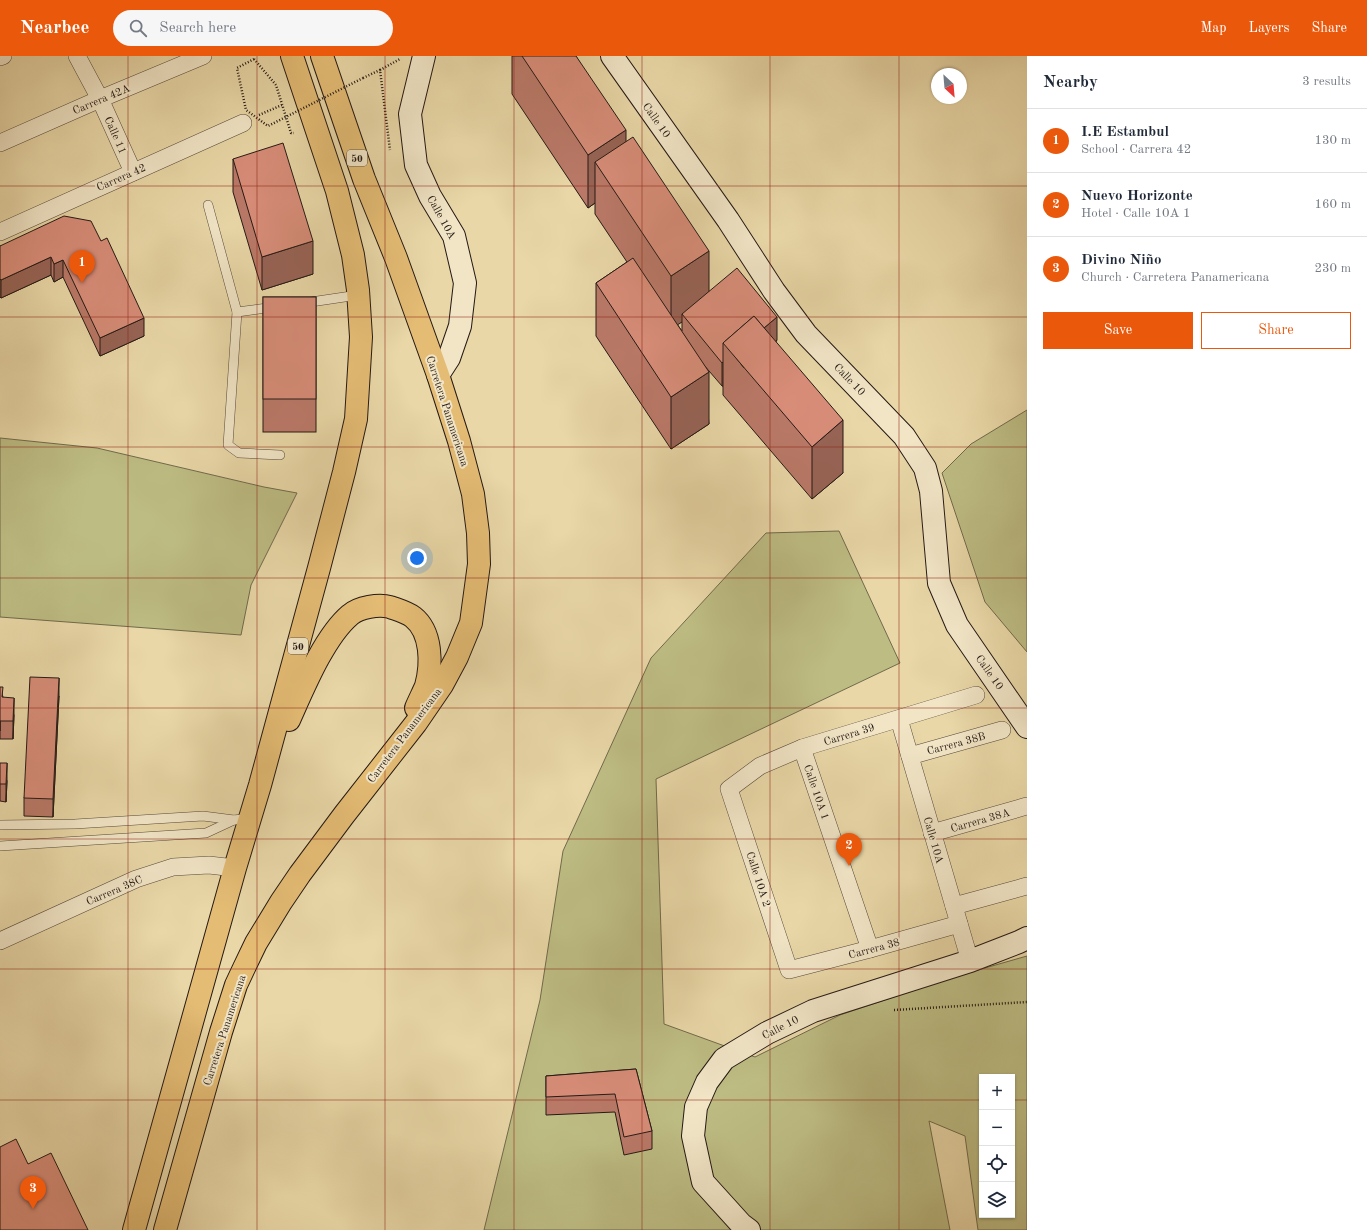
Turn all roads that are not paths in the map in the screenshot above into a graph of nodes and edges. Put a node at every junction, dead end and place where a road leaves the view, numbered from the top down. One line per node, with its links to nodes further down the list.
1 (77, 56): 7 (street, Calle 11)
2 (203, 56): 7 (street, Carrera 42A)
3 (292, 56): 13 (highway, 50)
4 (322, 56): 17 (highway, Carretera Panamericana / 50)
5 (424, 56): 17 (street, Calle 10A)
6 (612, 56): 21 (street, Calle 10)
7 (100, 99): 9 (street, Carrera 42A); 10 (street, Calle 11)
8 (242, 123): 10 (street, Carrera 42)
9 (0, 143)
10 (133, 172): 12 (street, Carrera 42)
11 (208, 205): 16 (lane)
12 (0, 232)
13 (358, 295): 14 (lane); 26 (highway, 50)
14 (297, 304)
15 (282, 306): 16 (lane)
16 (237, 312): 18 (lane)
17 (438, 375): 25 (highway, Carretera Panamericana / 50)
18 (280, 455)
19 (976, 695): 20 (street, Carrera 39)
20 (899, 719): 23 (street, Carrera 39); 24 (street, Calle 10A)
21 (1027, 727)
22 (1002, 730): 24 (street, Carrera 38B)
23 (802, 748): 27 (street, Carrera 39); 39 (street, Calle 10A 1)
24 (910, 756): 31 (street, Calle 10A)
25 (388, 758): 26 (highway); 43 (highway, Carretera Panamericana / 50)
26 (260, 785): 29 (highway, 50)
27 (729, 789): 41 (street, Calle 10A 2)
28 (1027, 806): 31 (street, Carrera 38A)
29 (242, 819): 30 (lane); 32 (lane); 33 (highway, 50)
30 (0, 825)
31 (932, 833): 35 (street, Calle 10A)
32 (0, 846)
33 (235, 868): 38 (street, Carrera 38C); 42 (highway, 50)
34 (1027, 886): 35 (street)
35 (954, 906): 36 (street, Calle 10A)
36 (959, 924): 39 (street, Carrera 38); 40 (street, Calle 10A)
37 (1027, 938): 40 (street, Calle 10)
38 (0, 941)
39 (870, 949): 41 (street, Carrera 38)
40 (970, 961): 44 (street, Calle 10)
41 (789, 970)
42 (134, 1230)
43 (165, 1230)
44 (749, 1230)

